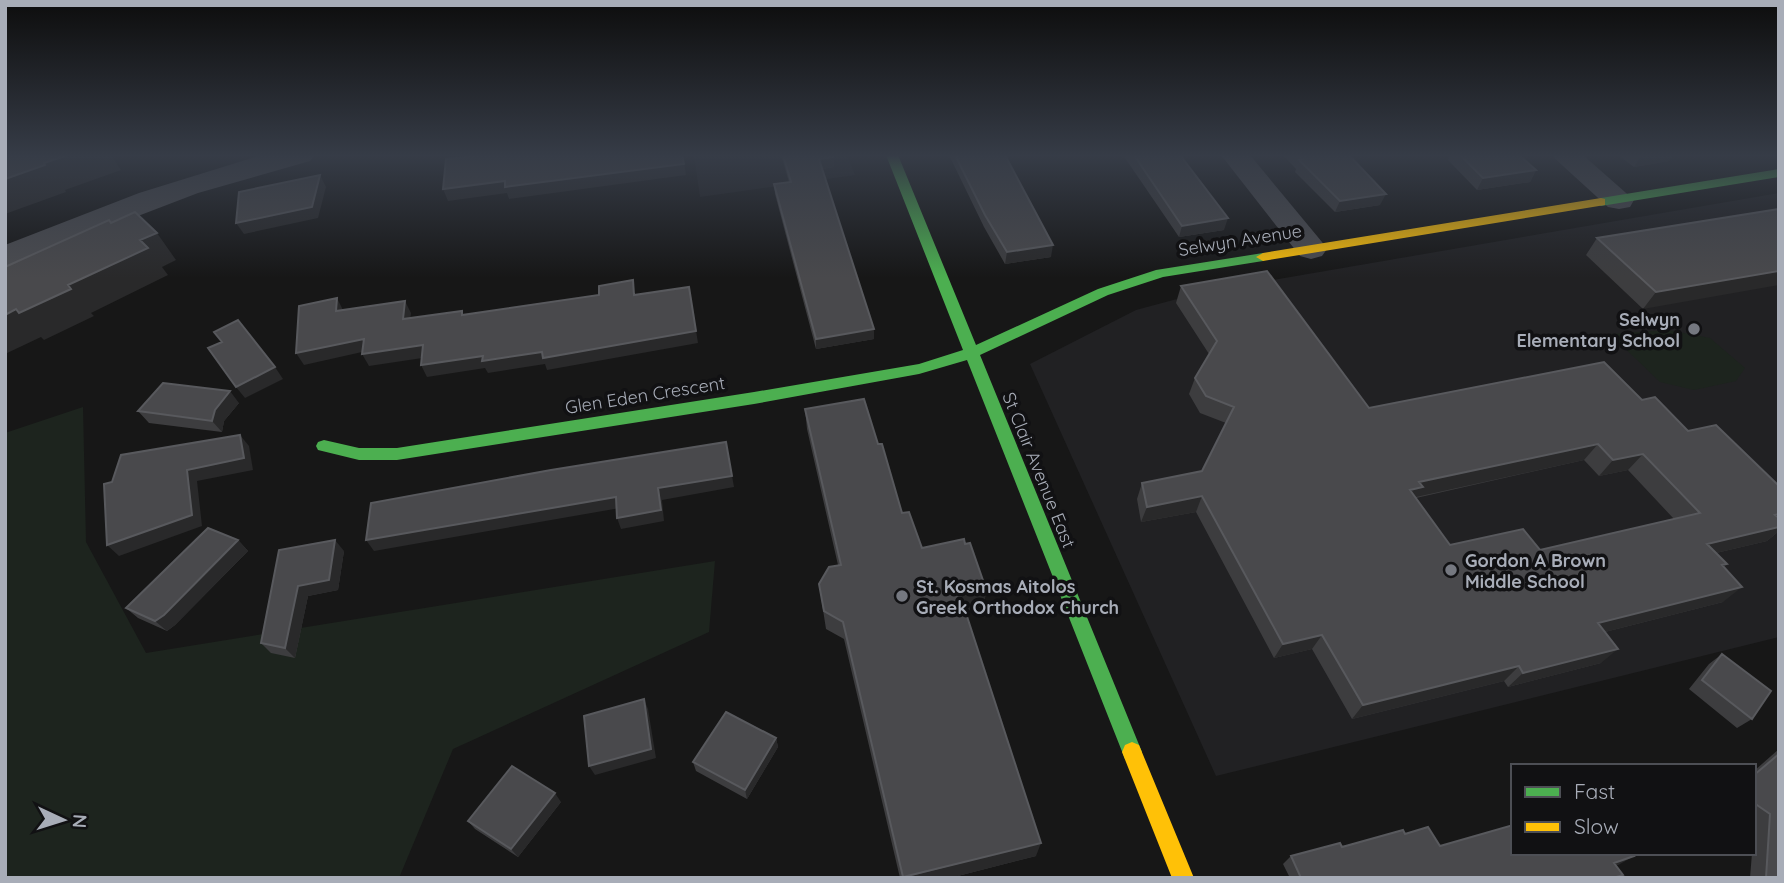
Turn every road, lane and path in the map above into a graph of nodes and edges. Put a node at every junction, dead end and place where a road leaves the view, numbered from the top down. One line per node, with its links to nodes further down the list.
1 (156, 196): 8 (street)
2 (908, 196): 9 (street, St Clair Avenue East)
3 (1269, 196): 7 (street)
4 (1615, 196): 6 (street)
5 (1641, 196): 6 (street, Selwyn Avenue)
6 (1619, 200): 7 (street, Selwyn Avenue)
7 (1311, 248): 9 (street, Selwyn Avenue)
8 (5, 257)
9 (971, 353): 10 (street, Glen Eden Crescent); 11 (street, St Clair Avenue East)
10 (324, 446)
11 (1183, 878)

